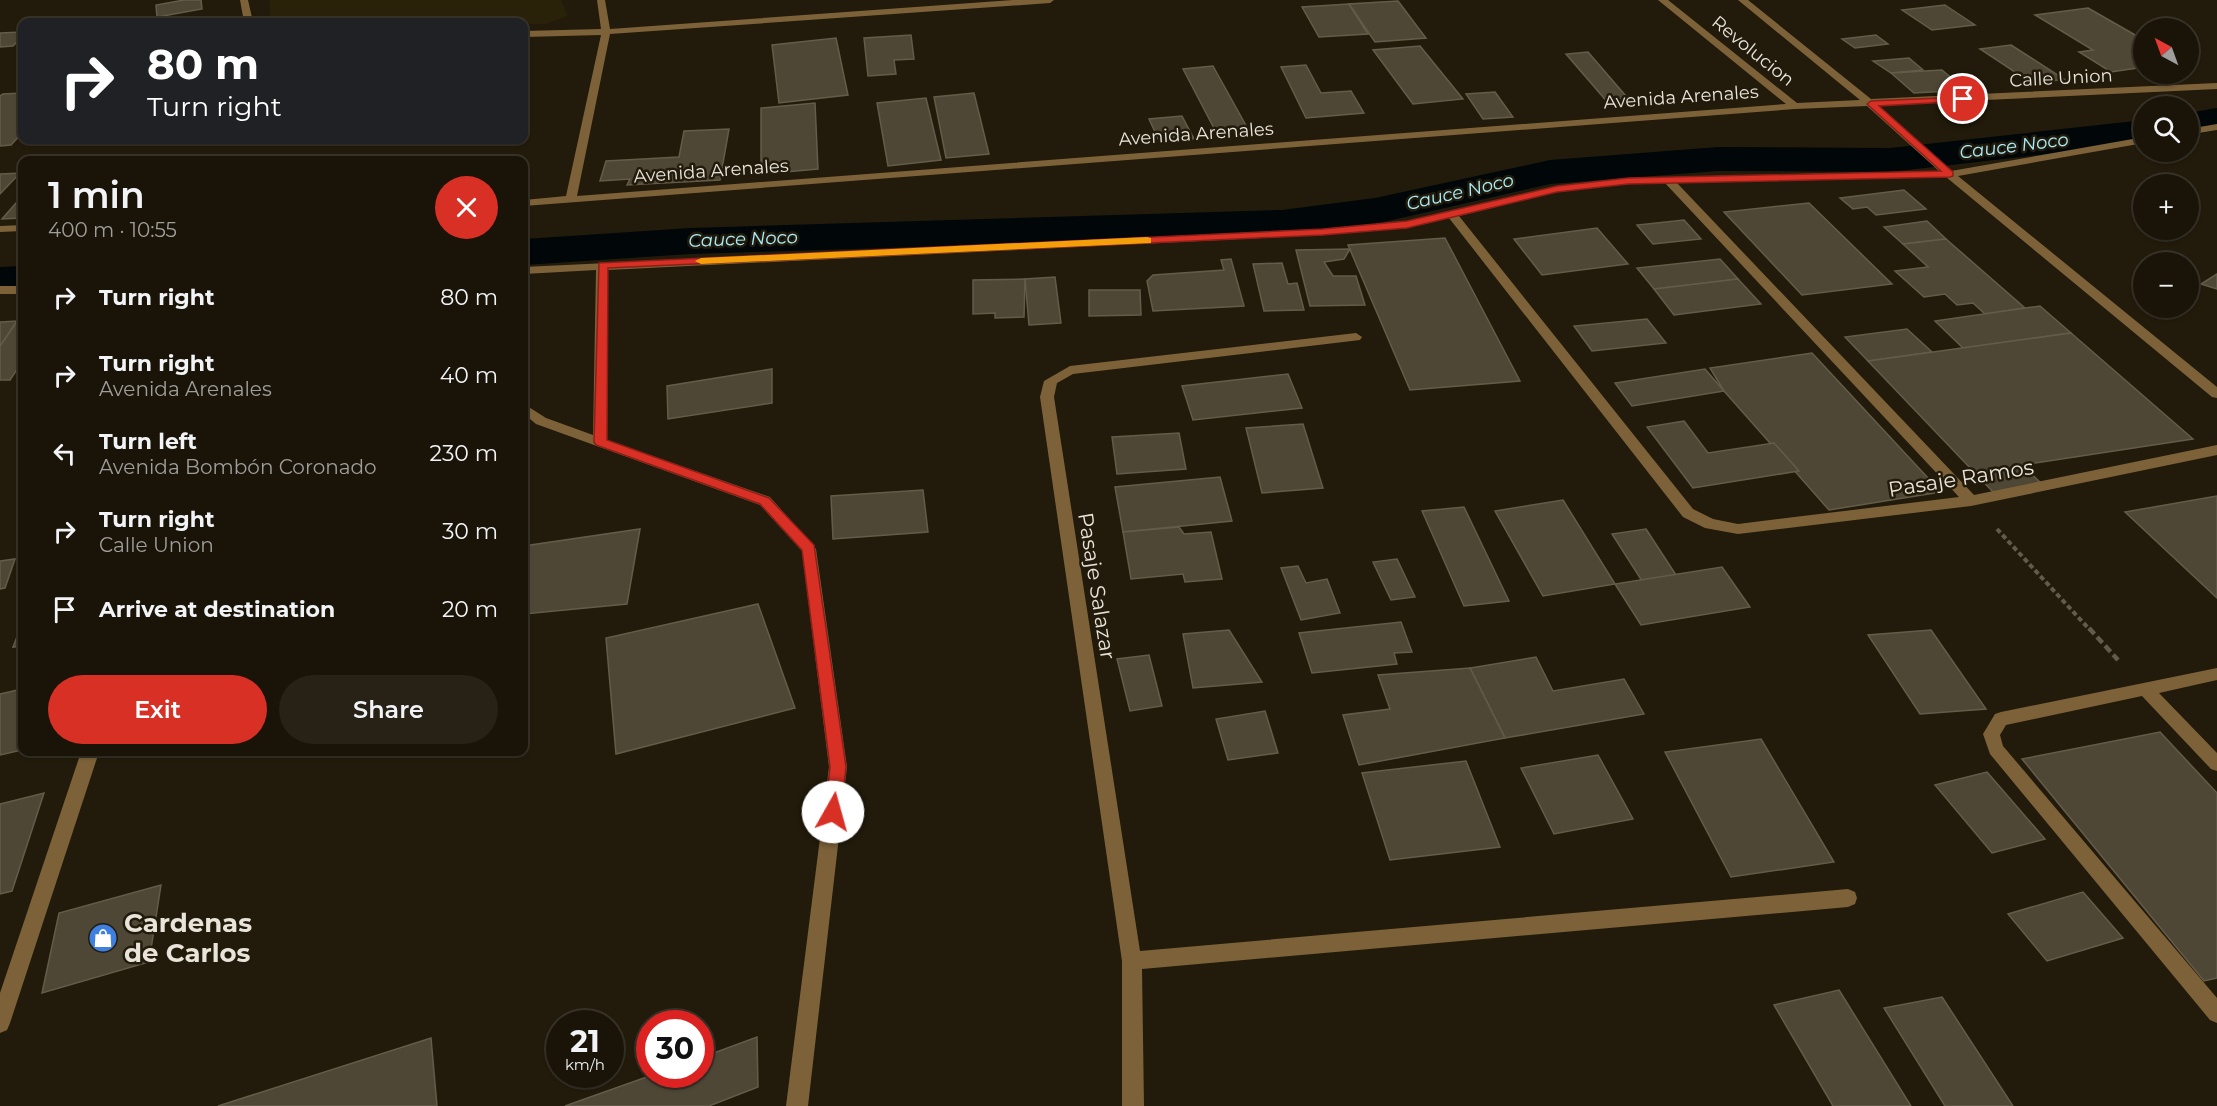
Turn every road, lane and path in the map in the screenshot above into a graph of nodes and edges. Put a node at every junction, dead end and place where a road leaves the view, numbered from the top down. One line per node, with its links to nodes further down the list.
1 (244, 0): 7 (street)
2 (602, 0): 8 (street)
3 (1050, 0): 6 (street)
4 (1662, 0): 12 (street, Revolucion)
5 (1742, 0): 11 (street, Revolucion)
6 (1019, 1): 8 (street)
7 (248, 18)
8 (606, 32): 9 (street); 18 (street)
9 (528, 34)
10 (2217, 86): 11 (street, Calle Union)
11 (1871, 104): 12 (street, Avenida Arenales); 16 (street, Revolucion)
12 (1795, 106): 18 (street, Avenida Arenales)
13 (2217, 127): 14 (street)
14 (2199, 130)
15 (2133, 142): 16 (street)
16 (1947, 172): 17 (street); 28 (street, Revolucion)
17 (1668, 180): 20 (street); 32 (street)
18 (572, 200): 19 (street, Avenida Arenales)
19 (528, 203)
20 (1452, 214): 23 (street); 32 (street, Pasaje Ramos)
21 (18, 228): 22 (street)
22 (0, 229)
23 (602, 265): 24 (street); 30 (street)
24 (528, 270)
25 (0, 290): 26 (street)
26 (18, 290)
27 (1356, 337): 38 (street, Pasaje Salazar)
28 (2217, 394)
29 (528, 411): 30 (street)
30 (600, 442): 41 (street)
31 (2217, 450): 32 (street, Pasaje Ramos)
32 (1971, 501): 34 (path)
33 (2217, 674): 34 (street)
34 (2145, 689): 36 (street); 39 (street)
35 (89, 756): 40 (street)
36 (2217, 764)
37 (1848, 898): 38 (street)
38 (1132, 961): 42 (street, Pasaje Salazar)
39 (2217, 1013)
40 (0, 1023)
41 (797, 1106)
42 (1133, 1106)

